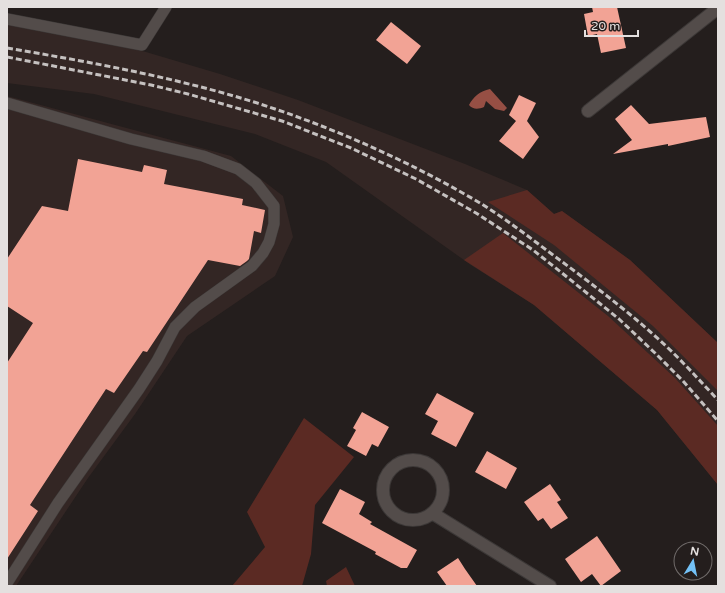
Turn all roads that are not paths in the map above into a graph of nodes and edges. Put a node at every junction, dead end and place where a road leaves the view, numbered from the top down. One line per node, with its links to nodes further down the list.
1 (166, 7): 3 (lane)
2 (712, 9): 5 (street)
3 (7, 19)
4 (7, 103): 7 (lane)
5 (588, 111)
6 (432, 513): 6 (street); 8 (street)
7 (7, 583)
8 (550, 586)

